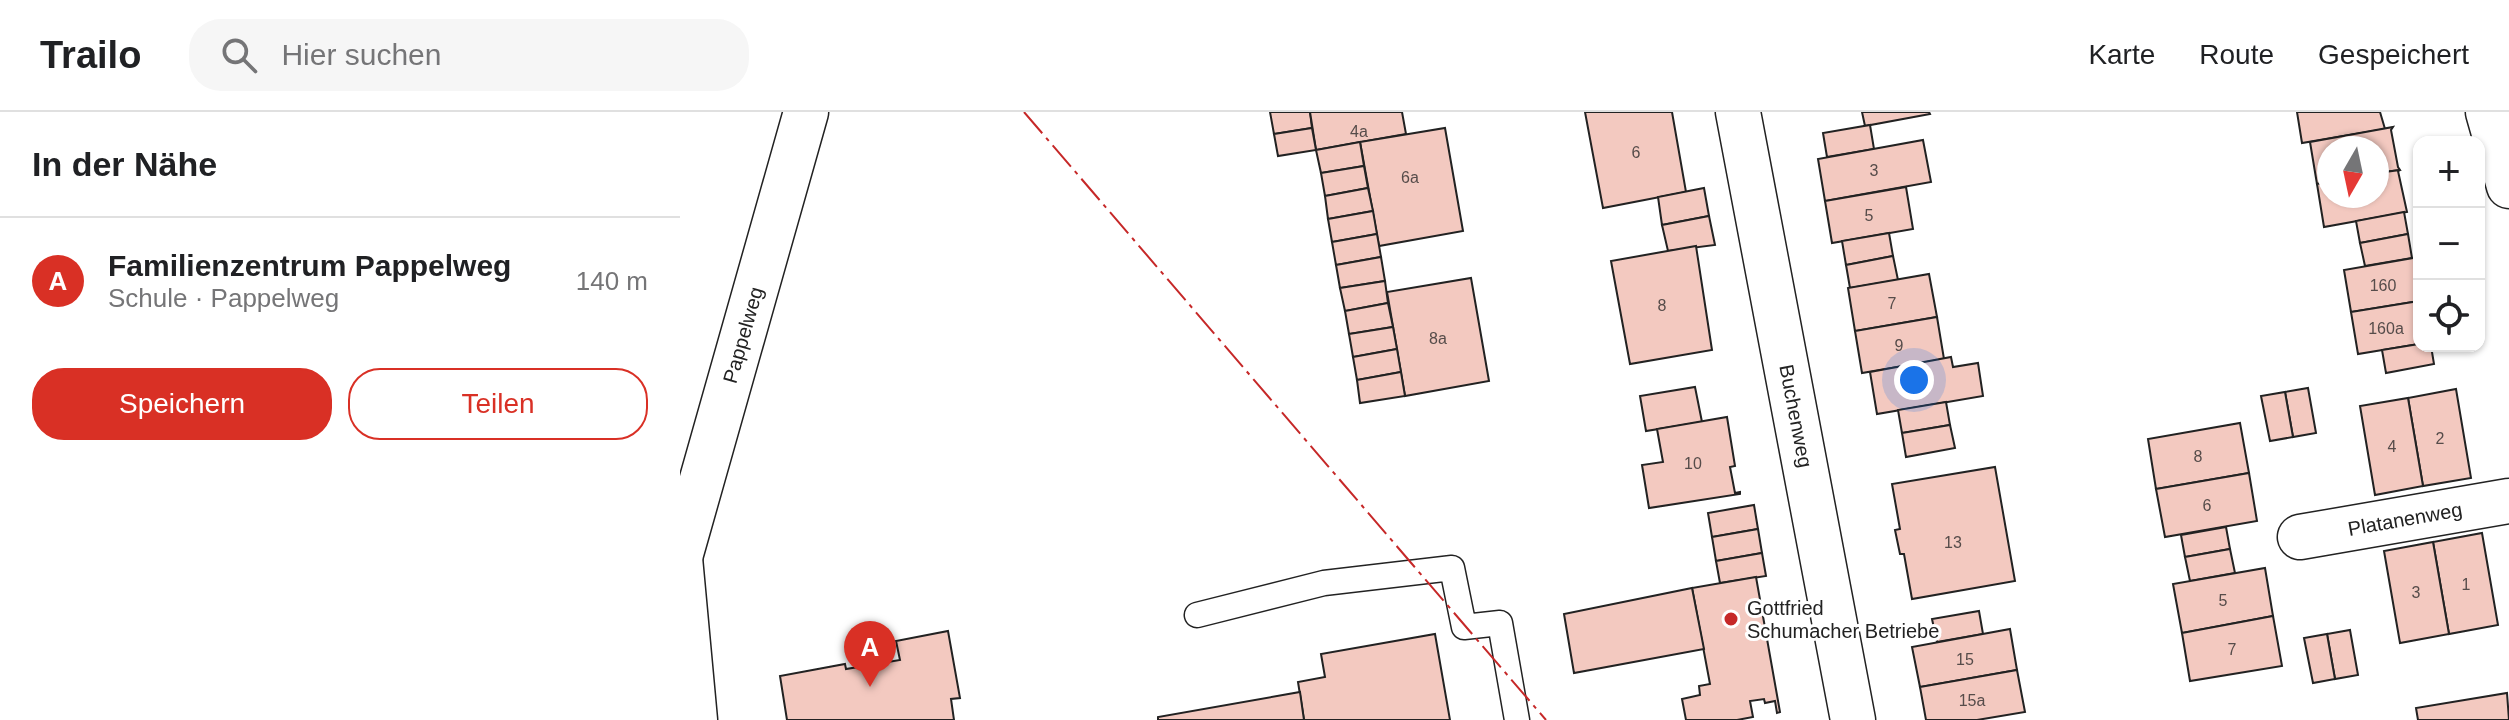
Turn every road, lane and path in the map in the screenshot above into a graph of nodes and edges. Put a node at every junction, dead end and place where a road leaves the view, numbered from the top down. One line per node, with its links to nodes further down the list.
1 (806, 112): 7 (street, Pappelweg)
2 (1738, 112): 11 (street, Buchenweg)
3 (2488, 112): 4 (street)
4 (2509, 186)
5 (2509, 501): 6 (street, Platanenweg)
6 (2300, 537)
7 (680, 558): 9 (street, Pappelweg)
8 (1197, 615): 10 (lane)
9 (695, 720)
10 (1517, 720)
11 (1853, 720)

